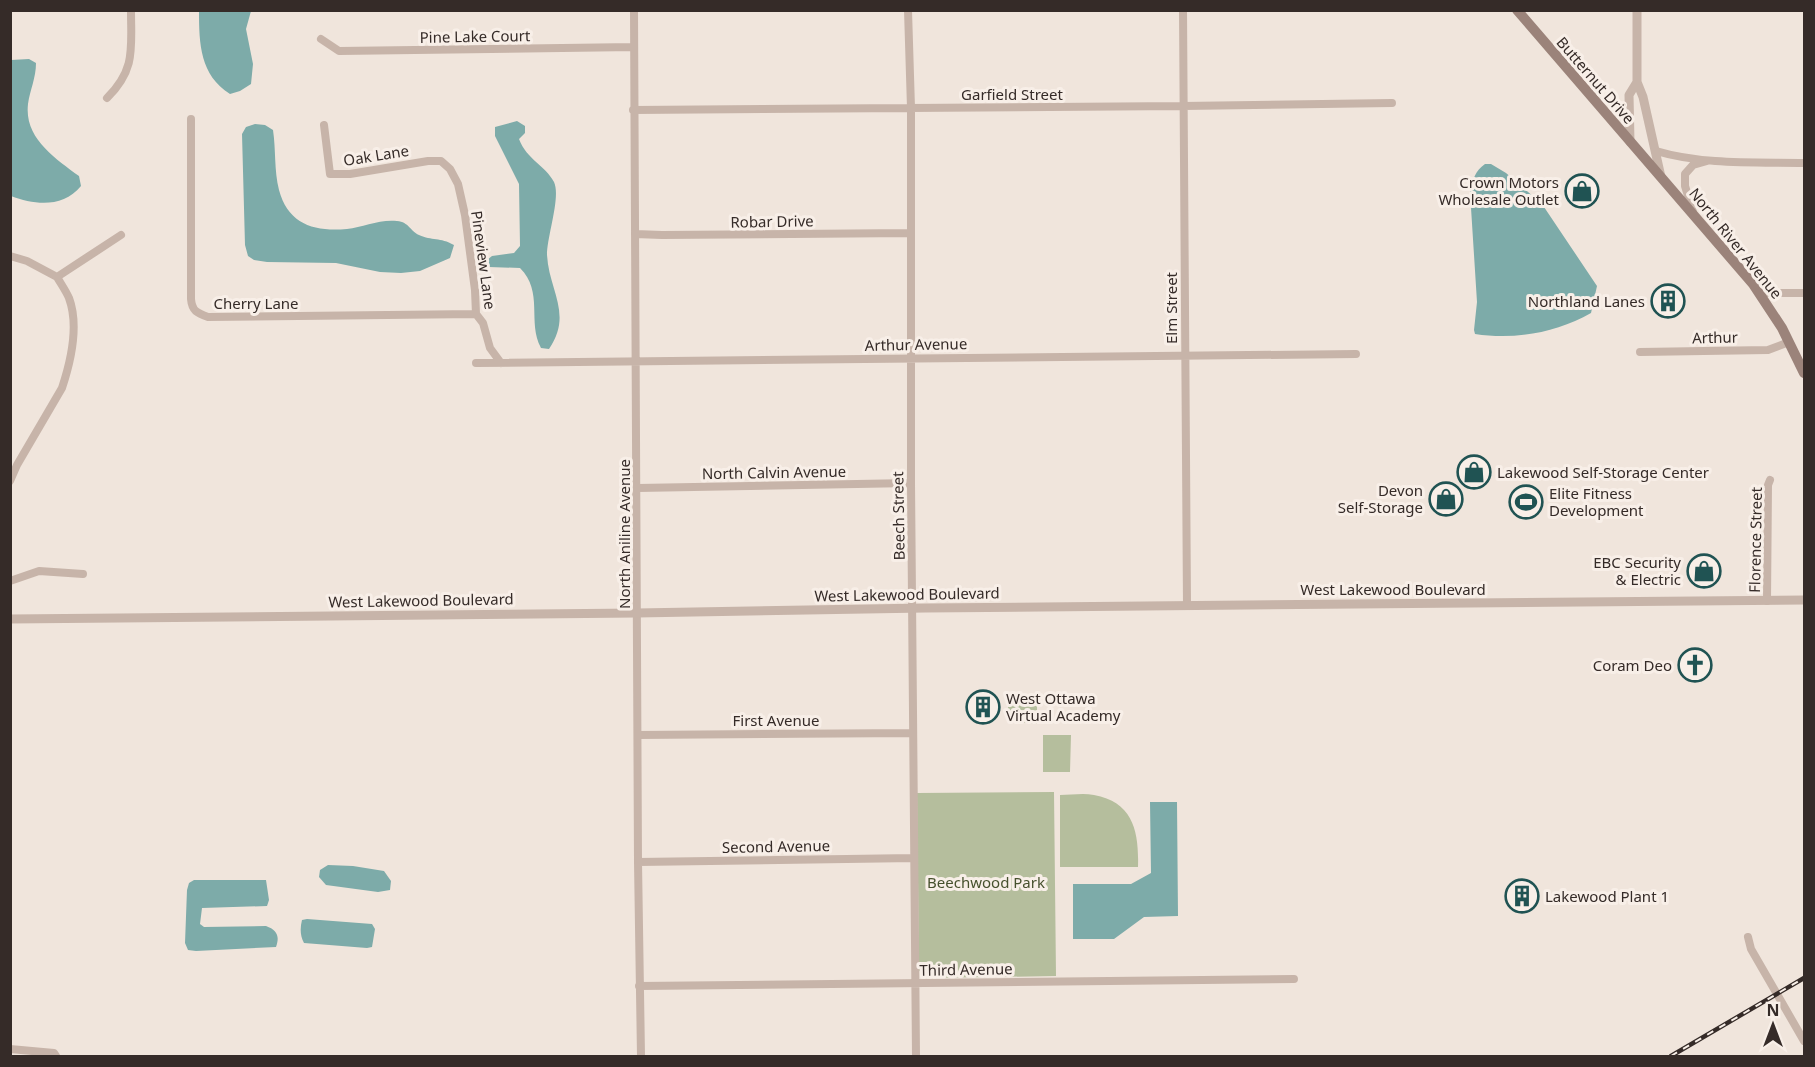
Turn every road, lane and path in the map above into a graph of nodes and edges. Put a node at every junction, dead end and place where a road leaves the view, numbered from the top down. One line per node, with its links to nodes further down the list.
1 (131, 10): 10 (street)
2 (634, 10): 8 (street, North Aniline Avenue)
3 (908, 10): 13 (street, Beech Street)
4 (1183, 10): 12 (street, Elm Street)
5 (1516, 10): 17 (main road, Butternut Drive)
6 (1637, 10): 9 (street)
7 (321, 39): 8 (street, Pine Lake Court)
8 (634, 46): 14 (street, North Aniline Avenue)
9 (1637, 82): 17 (street); 18 (street)
10 (107, 98)
11 (1392, 103): 12 (street, Garfield Street)
12 (1184, 106): 13 (street, Garfield Street); 35 (street, Elm Street)
13 (911, 108): 14 (street, Garfield Street); 24 (street, Beech Street)
14 (633, 110): 25 (street, North Aniline Avenue)
15 (190, 119): 31 (street, Cherry Lane)
16 (324, 125): 20 (street, Oak Lane)
17 (1630, 142): 22 (main road, North River Avenue)
18 (1656, 151): 19 (street); 22 (street)
19 (1712, 160): 21 (street); 23 (street)
20 (441, 161): 31 (street, Pineview Lane)
21 (1804, 162)
22 (1661, 177): 23 (main road, North River Avenue)
23 (1694, 214): 29 (main road, North River Avenue)
24 (910, 233): 25 (street, Robar Drive); 36 (street, Beech Street)
25 (635, 234): 37 (street, North Aniline Avenue)
26 (121, 235): 28 (street)
27 (10, 255): 28 (street)
28 (57, 277): 42 (street)
29 (1760, 293): 30 (street); 32 (main road, North River Avenue)
30 (1804, 293)
31 (476, 314): 39 (street, Pineview Lane)
32 (1789, 342): 33 (street, Arthur); 40 (main road, North River Avenue)
33 (1640, 351)
34 (1356, 354): 35 (street, Arthur Avenue)
35 (1184, 355): 36 (street, Arthur Avenue); 49 (street, Elm Street)
36 (911, 358): 37 (street, Arthur Avenue); 43 (street, Beech Street)
37 (637, 360): 39 (street, Arthur Avenue); 44 (street, North Aniline Avenue)
38 (476, 363): 39 (street, Arthur Avenue)
39 (501, 363)
40 (1804, 373)
41 (1770, 480): 48 (street, Florence Street)
42 (10, 481)
43 (911, 483): 44 (street, North Calvin Avenue); 50 (street, Beech Street)
44 (638, 488): 51 (street, North Aniline Avenue)
45 (83, 574): 46 (street)
46 (10, 581)
47 (1804, 600): 48 (street, West Lakewood Boulevard)
48 (1767, 601): 49 (street, West Lakewood Boulevard)
49 (1187, 606): 50 (street, West Lakewood Boulevard)
50 (913, 608): 51 (street, West Lakewood Boulevard); 53 (street, Beech Street)
51 (637, 613): 52 (street, West Lakewood Boulevard); 54 (street, North Aniline Avenue)
52 (10, 619)
53 (913, 734): 54 (street, First Avenue); 55 (street, Beech Street)
54 (638, 735): 56 (street, North Aniline Avenue)
55 (914, 858): 56 (street, Second Avenue); 59 (street, Beech Street)
56 (638, 862): 60 (street, North Aniline Avenue)
57 (1748, 937): 61 (street)
58 (1294, 979): 59 (street, Third Avenue)
59 (914, 983): 60 (street, Third Avenue); 65 (street, Beech Street)
60 (639, 986): 64 (street, North Aniline Avenue)
61 (1804, 1041)
62 (10, 1049): 63 (street)
63 (55, 1055)
64 (641, 1056)
65 (916, 1056)

